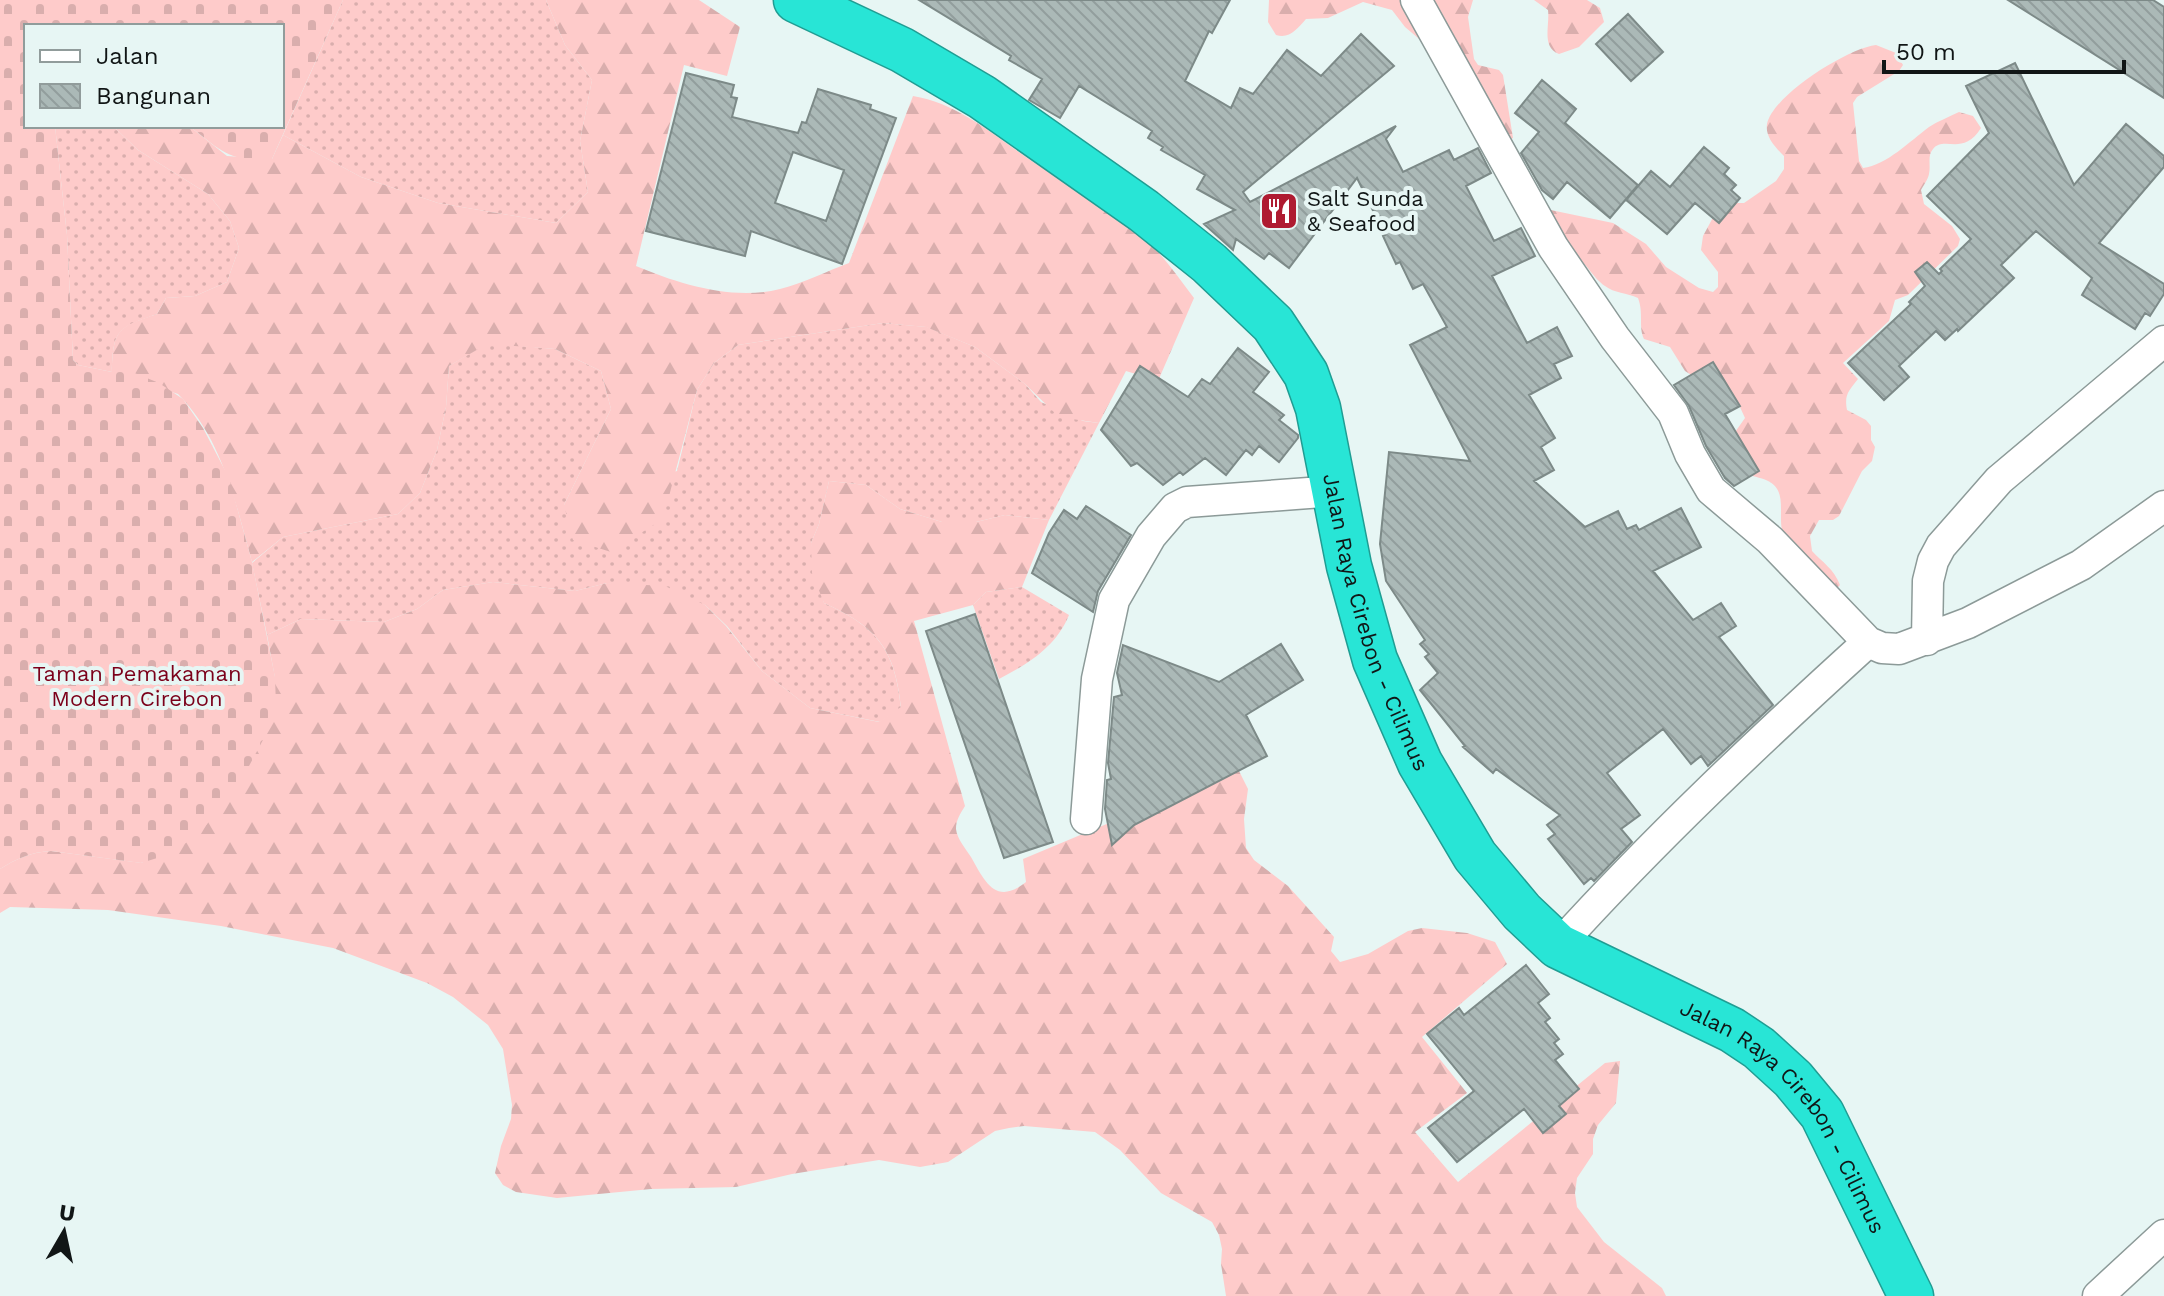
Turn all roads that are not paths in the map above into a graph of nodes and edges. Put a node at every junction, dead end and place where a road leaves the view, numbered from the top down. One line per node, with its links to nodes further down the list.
1 (796, 0): 4 (highway, Jalan Raya Cirebon - Cilimus)
2 (1416, 0): 7 (street)
3 (2164, 341): 6 (street)
4 (1336, 491): 8 (street); 9 (highway, Jalan Raya Cirebon - Cilimus)
5 (2164, 506): 6 (street)
6 (1927, 640): 7 (street)
7 (1868, 642): 9 (street)
8 (1086, 819)
9 (1558, 946): 11 (highway, Jalan Raya Cirebon - Cilimus)
10 (2164, 1235): 12 (street)
11 (1911, 1296)
12 (2098, 1296)

